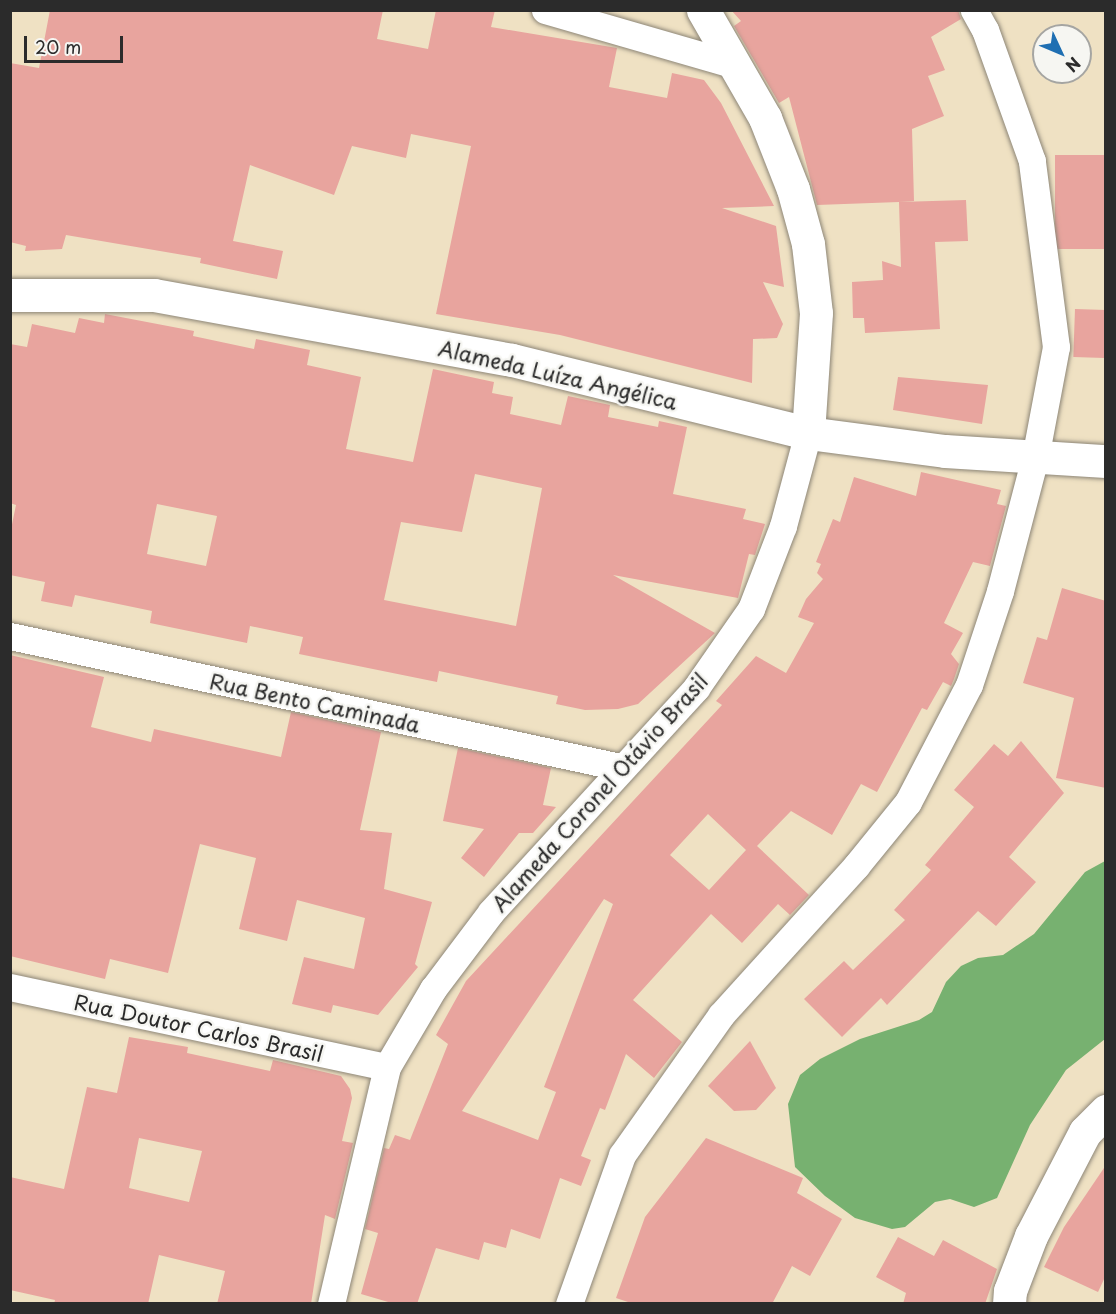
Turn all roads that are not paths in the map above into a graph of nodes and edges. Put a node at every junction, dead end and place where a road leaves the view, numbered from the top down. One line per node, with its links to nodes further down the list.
1 (545, 10): 4 (street)
2 (703, 10): 4 (street, Alameda Coronel Otávio Brasil)
3 (974, 10): 7 (street)
4 (736, 65): 6 (street, Alameda Coronel Otávio Brasil)
5 (10, 295): 6 (street, Alameda Luíza Angélica)
6 (808, 433): 7 (street, Alameda Luíza Angélica); 10 (street, Alameda Coronel Otávio Brasil)
7 (1035, 458): 8 (street, Alameda Luíza Angélica); 15 (street)
8 (1106, 461)
9 (10, 636): 10 (street, Rua Bento Caminada)
10 (620, 767): 12 (street, Alameda Coronel Otávio Brasil)
11 (10, 987): 12 (street, Rua Doutor Carlos Brasil)
12 (387, 1067): 14 (street, Alameda Coronel Otávio Brasil)
13 (1106, 1111): 16 (street)
14 (331, 1304)
15 (569, 1304)
16 (1009, 1304)

